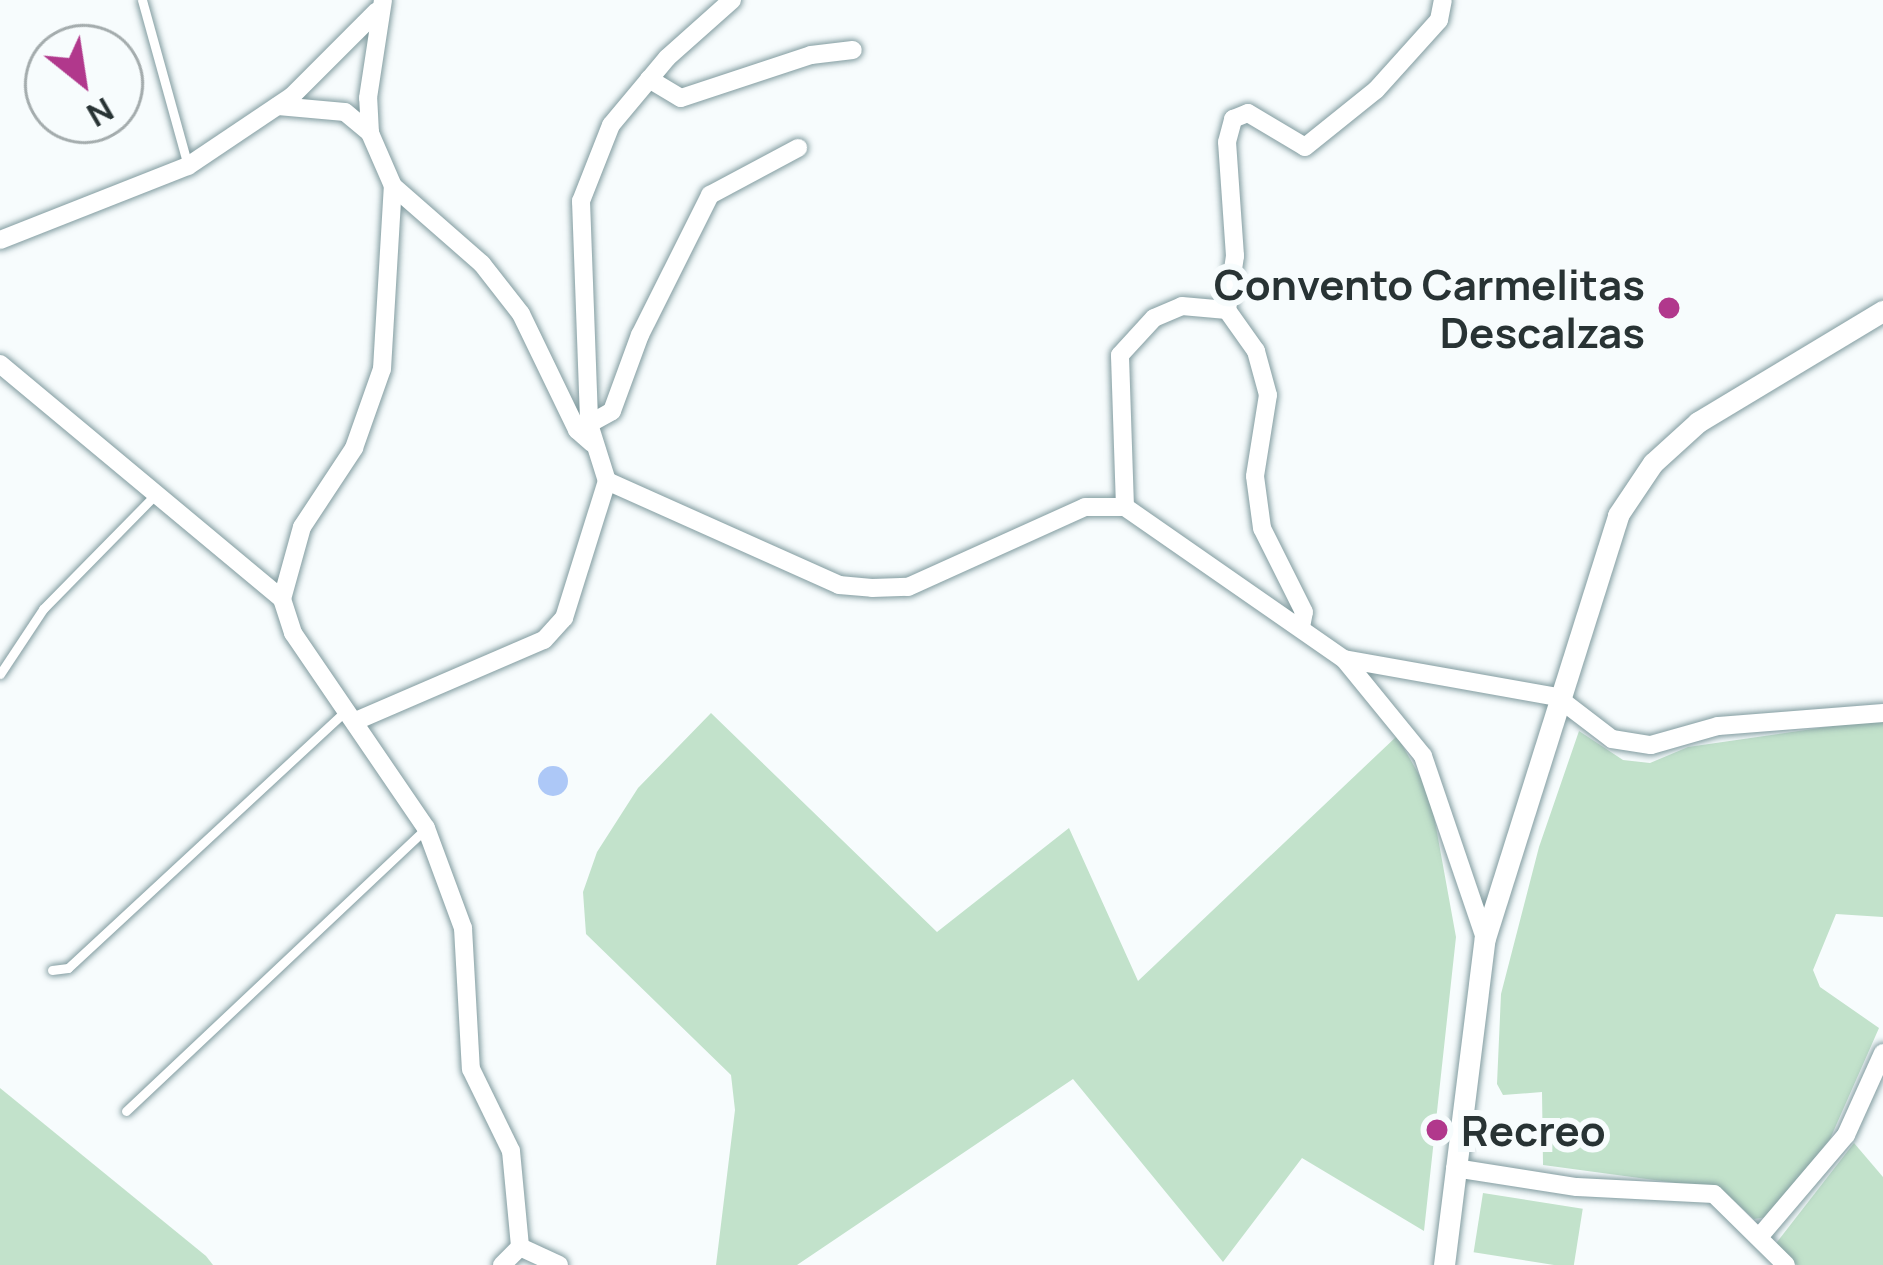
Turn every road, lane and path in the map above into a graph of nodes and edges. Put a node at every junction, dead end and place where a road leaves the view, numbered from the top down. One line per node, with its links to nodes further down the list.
1 (142, 0): 10 (lane)
2 (732, 0): 6 (street)
3 (1443, 0): 14 (street)
4 (385, 2): 7 (street); 8 (street)
5 (853, 50): 6 (street)
6 (650, 79): 17 (street)
7 (278, 106): 8 (street); 10 (street)
8 (370, 133): 11 (street)
9 (798, 148): 17 (street)
10 (188, 166): 12 (street)
11 (393, 186): 18 (street); 22 (street)
12 (6, 237): 13 (street)
13 (0, 253)
14 (1227, 310): 21 (street); 23 (street)
15 (1883, 311): 26 (street)
16 (0, 364): 20 (street)
17 (589, 424): 18 (street)
18 (596, 446): 19 (street)
19 (608, 481): 21 (street); 28 (street)
20 (156, 494): 22 (street); 25 (lane)
21 (1125, 507): 23 (street)
22 (282, 599): 28 (street)
23 (1301, 628): 24 (street)
24 (1345, 659): 26 (street); 30 (street)
25 (0, 674)
26 (1557, 697): 27 (street); 30 (street)
27 (1883, 713)
28 (352, 715): 29 (street); 31 (lane)
29 (426, 828): 33 (lane); 36 (street)
30 (1485, 938): 34 (street)
31 (52, 970)
32 (1883, 1053): 35 (street)
33 (126, 1112)
34 (1455, 1168): 35 (street); 39 (street)
35 (1760, 1236): 40 (street)
36 (520, 1247): 37 (street); 38 (street)
37 (502, 1265)
38 (559, 1265)
39 (1444, 1265)
40 (1786, 1265)

